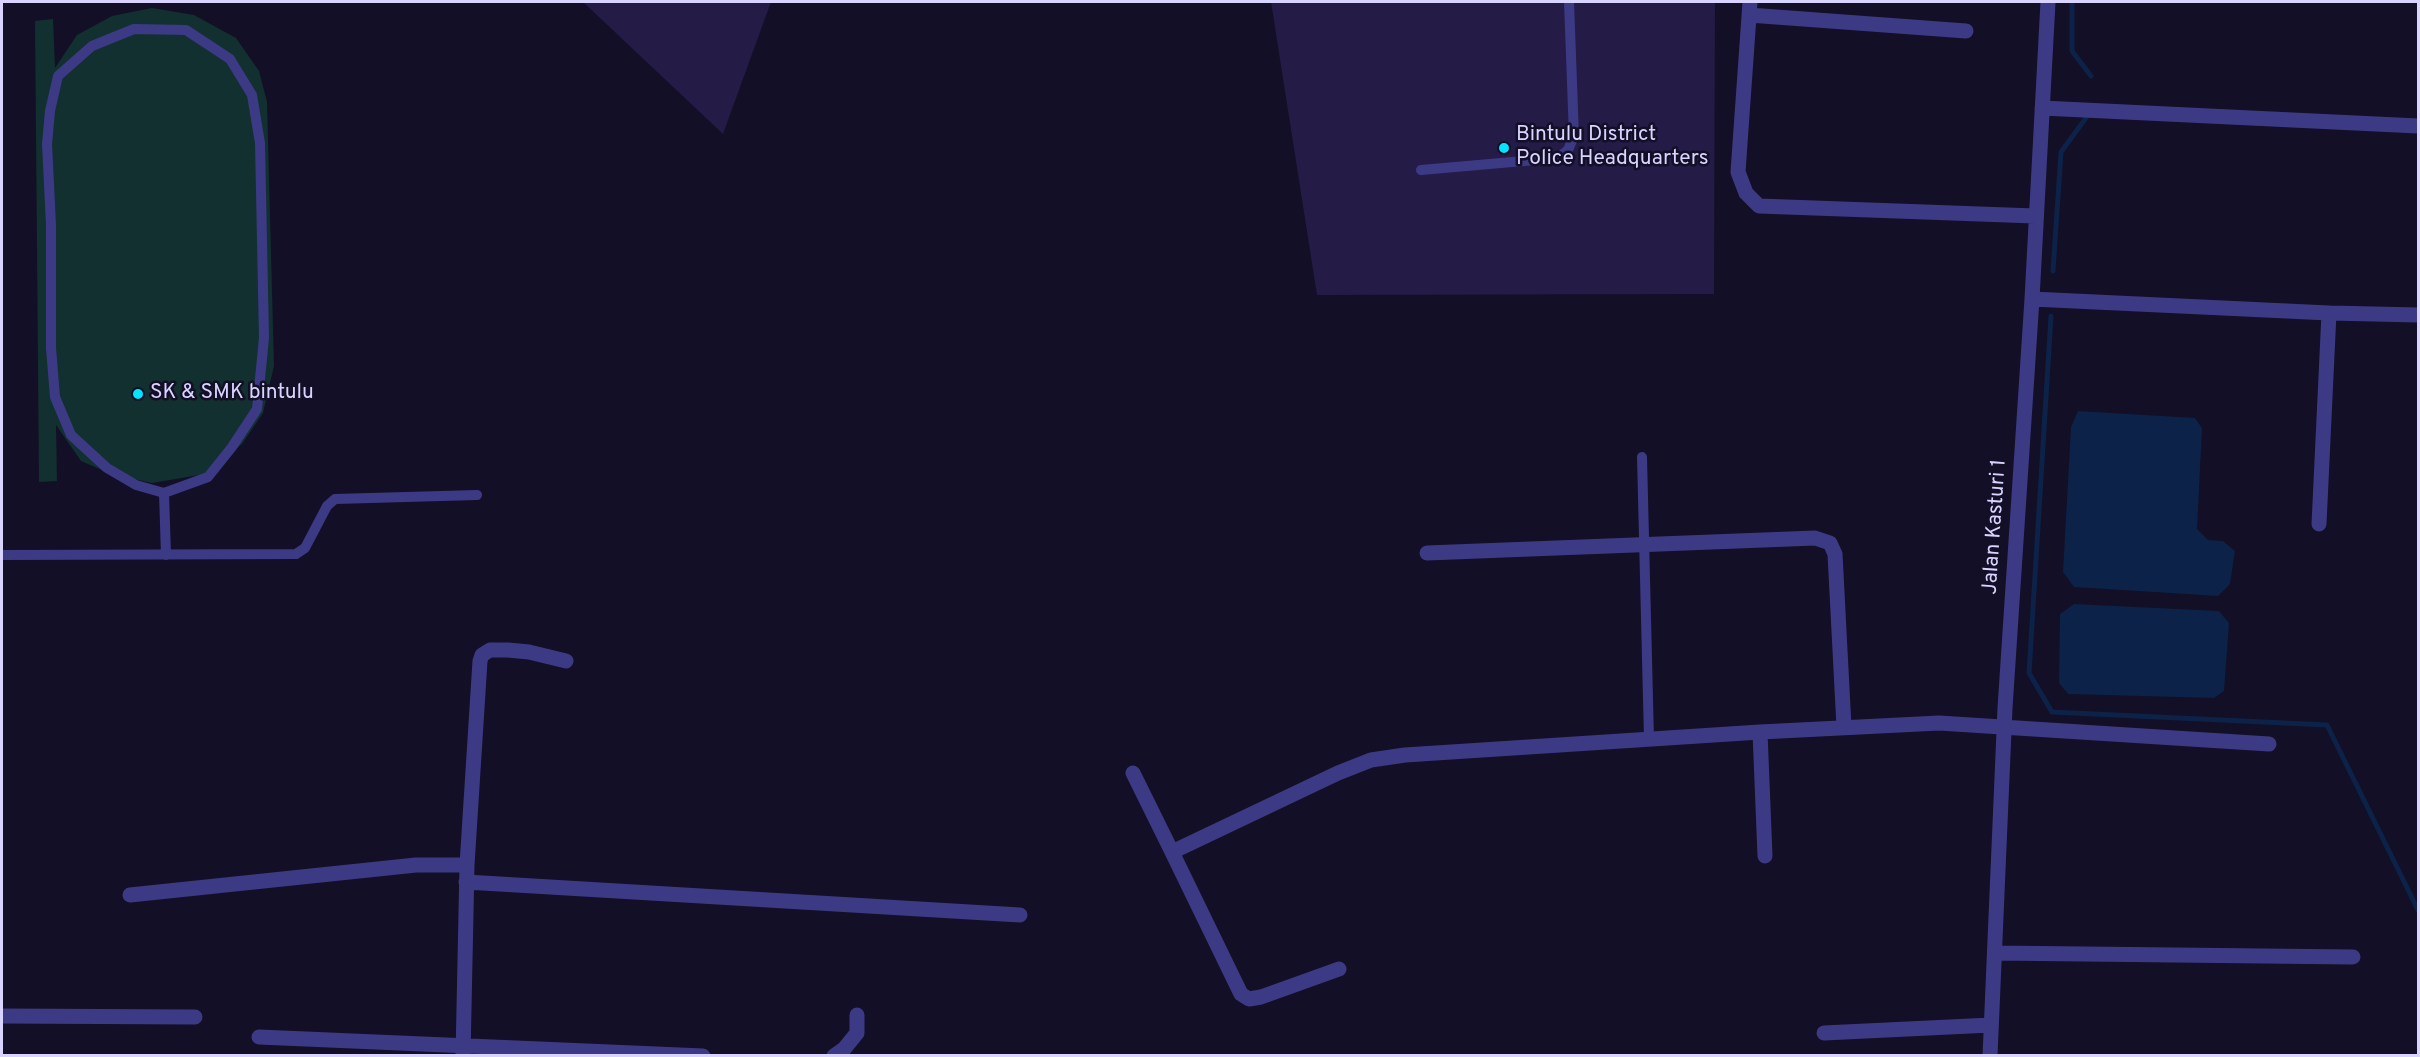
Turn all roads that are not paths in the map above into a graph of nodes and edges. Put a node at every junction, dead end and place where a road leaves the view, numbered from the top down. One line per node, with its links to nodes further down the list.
1 (1569, 2): 7 (lane)
2 (2048, 2): 5 (street, Jalan Kasturi 1)
3 (1750, 8): 4 (street); 8 (street)
4 (1966, 31)
5 (2042, 108): 6 (street); 8 (street, Jalan Kasturi 1)
6 (2418, 126)
7 (1421, 170)
8 (2035, 216): 9 (street, Jalan Kasturi 1)
9 (2032, 299): 10 (street); 22 (street, Jalan Kasturi 1)
10 (2329, 314): 11 (street); 15 (street)
11 (2418, 315)
12 (1642, 457): 16 (lane)
13 (164, 493): 13 (lane); 19 (lane)
14 (477, 495): 19 (lane)
15 (2319, 524)
16 (1644, 545): 17 (street); 21 (street); 24 (lane)
17 (1427, 553)
18 (2, 555): 19 (lane)
19 (166, 555)
20 (566, 661): 29 (street)
21 (1844, 727): 22 (street); 23 (street)
22 (2005, 728): 25 (street); 33 (street, Jalan Kasturi 1)
23 (1760, 732): 24 (street); 28 (street)
24 (1649, 739): 27 (street)
25 (2269, 744)
26 (1133, 774): 27 (street)
27 (1172, 852): 35 (street)
28 (1765, 856)
29 (467, 865): 30 (street); 31 (street)
30 (466, 882): 32 (street); 42 (street)
31 (130, 895)
32 (1020, 915)
33 (1995, 953): 34 (street); 39 (street, Jalan Kasturi 1)
34 (2353, 957)
35 (1339, 969)
36 (857, 1015): 44 (street)
37 (2, 1016): 38 (street)
38 (195, 1017)
39 (1991, 1025): 40 (street); 45 (street, Jalan Kasturi 1)
40 (1824, 1033)
41 (259, 1038): 42 (street)
42 (463, 1051): 43 (street)
43 (703, 1056)
44 (834, 1056)
45 (1990, 1056)

